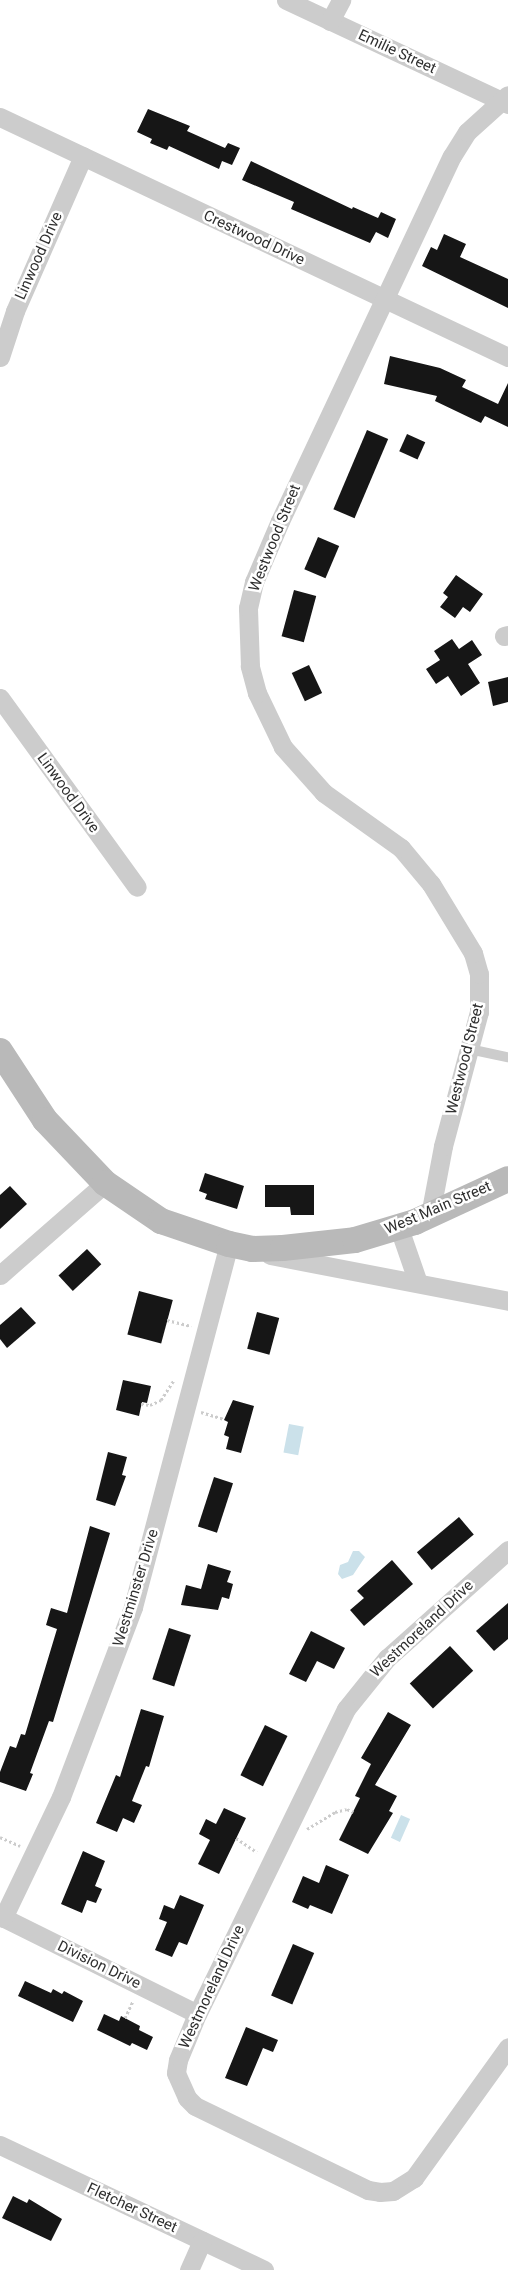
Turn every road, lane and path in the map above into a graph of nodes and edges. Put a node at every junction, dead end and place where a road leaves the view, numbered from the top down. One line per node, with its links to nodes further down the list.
1 (286, 0): 3 (street, Emilie Street)
2 (341, 0): 3 (street)
3 (330, 21): 4 (street, Emilie Street)
4 (505, 100): 7 (street, Westwood Street)
5 (0, 118): 6 (street, Crestwood Drive)
6 (83, 156): 7 (street, Crestwood Drive); 8 (street, Linwood Drive)
7 (382, 299): 9 (street, Crestwood Drive); 12 (street, Westwood Street)
8 (0, 357)
9 (508, 357)
10 (0, 698): 11 (street, Linwood Drive)
11 (137, 887)
12 (469, 1049): 14 (lane); 17 (street, Westwood Street)
13 (0, 1051): 16 (main road, West Main Street)
14 (508, 1057)
15 (508, 1179): 17 (main road, West Main Street)
16 (105, 1183): 19 (main road, West Main Street); 20 (street)
17 (430, 1215): 18 (main road, West Main Street)
18 (399, 1228): 19 (main road, West Main Street); 21 (street)
19 (240, 1247): 21 (street); 24 (street, Westminster Drive)
20 (0, 1275)
21 (418, 1282): 22 (street)
22 (508, 1301)
23 (167, 1320): 24 (path)
24 (206, 1330): 27 (street, Westminster Drive)
25 (176, 1375): 26 (path)
26 (142, 1404)
27 (187, 1408): 28 (path); 34 (street, Westminster Drive)
28 (224, 1418)
29 (508, 1550): 33 (street, Westmoreland Drive)
30 (353, 1812): 31 (path)
31 (300, 1834)
32 (236, 1838): 33 (path)
33 (270, 1861): 35 (street, Westmoreland Drive)
34 (2, 1917): 35 (street, Division Drive)
35 (197, 2014): 36 (street, Westmoreland Drive)
36 (508, 2047)
37 (0, 2145): 38 (street, Fletcher Street)
38 (202, 2241): 39 (street); 40 (street, Fletcher Street)
39 (189, 2270)
40 (264, 2270)

